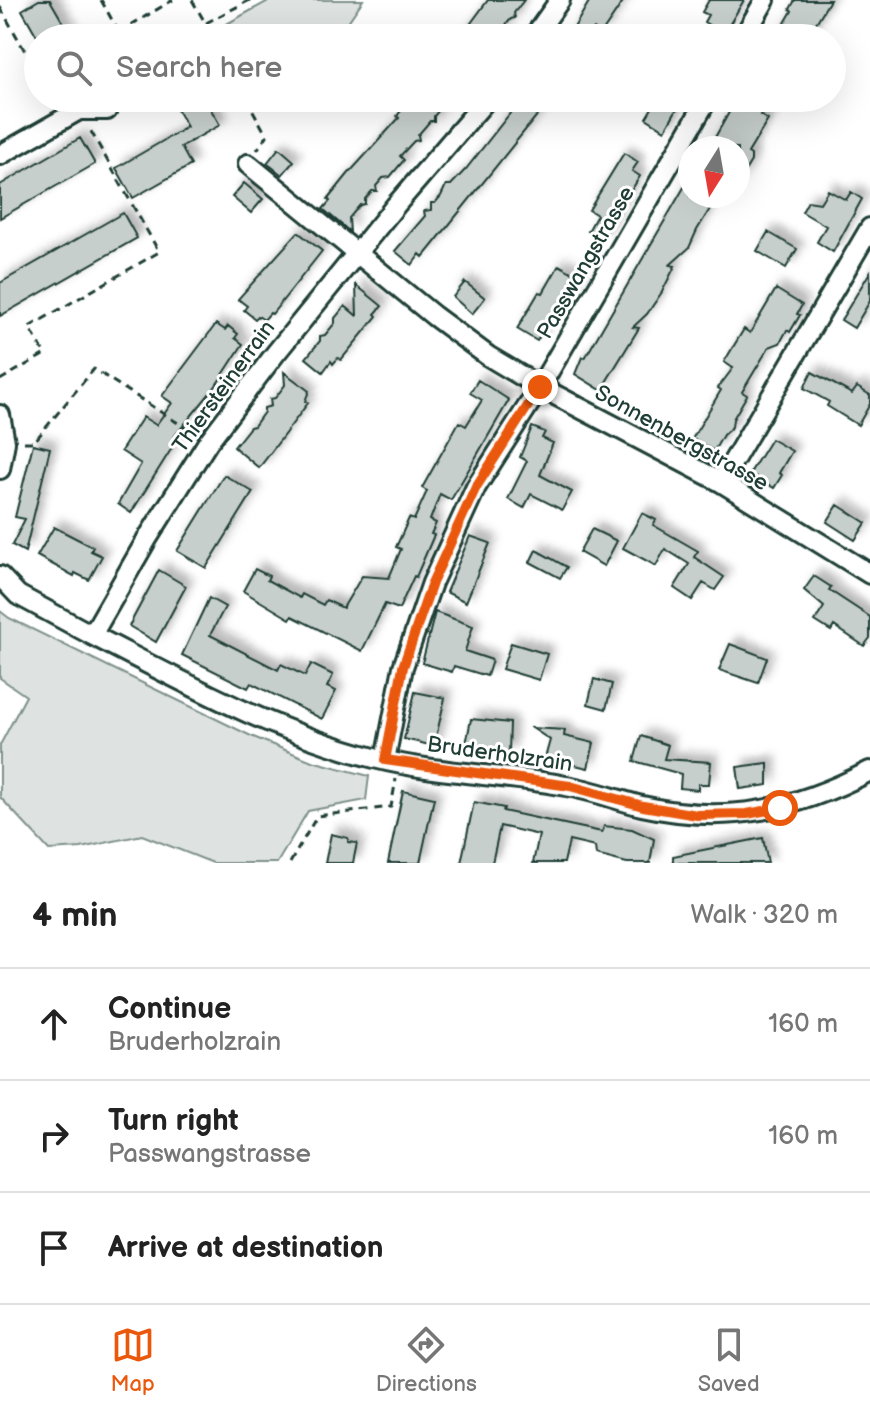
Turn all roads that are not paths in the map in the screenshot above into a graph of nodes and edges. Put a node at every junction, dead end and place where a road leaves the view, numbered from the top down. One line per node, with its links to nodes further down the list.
1 (560, 0): 3 (street)
2 (765, 0): 4 (street)
3 (543, 24)
4 (751, 24)
5 (75, 112): 8 (street)
6 (476, 112): 11 (street, Thiersteinerrain)
7 (700, 112): 12 (street, Passwangstrasse)
8 (0, 155)
9 (248, 164): 11 (street, Sonnenbergstrasse)
10 (870, 228): 15 (street)
11 (358, 253): 12 (street, Sonnenbergstrasse); 18 (street, Thiersteinerrain)
12 (540, 387): 15 (street, Sonnenbergstrasse); 19 (street, Passwangstrasse)
13 (0, 415): 14 (street)
14 (0, 469)
15 (721, 482): 16 (street, Sonnenbergstrasse)
16 (870, 574)
17 (0, 576): 18 (street)
18 (92, 635): 19 (street, Bruderholzrain)
19 (385, 760): 20 (street, Bruderholzrain)
20 (870, 771)

